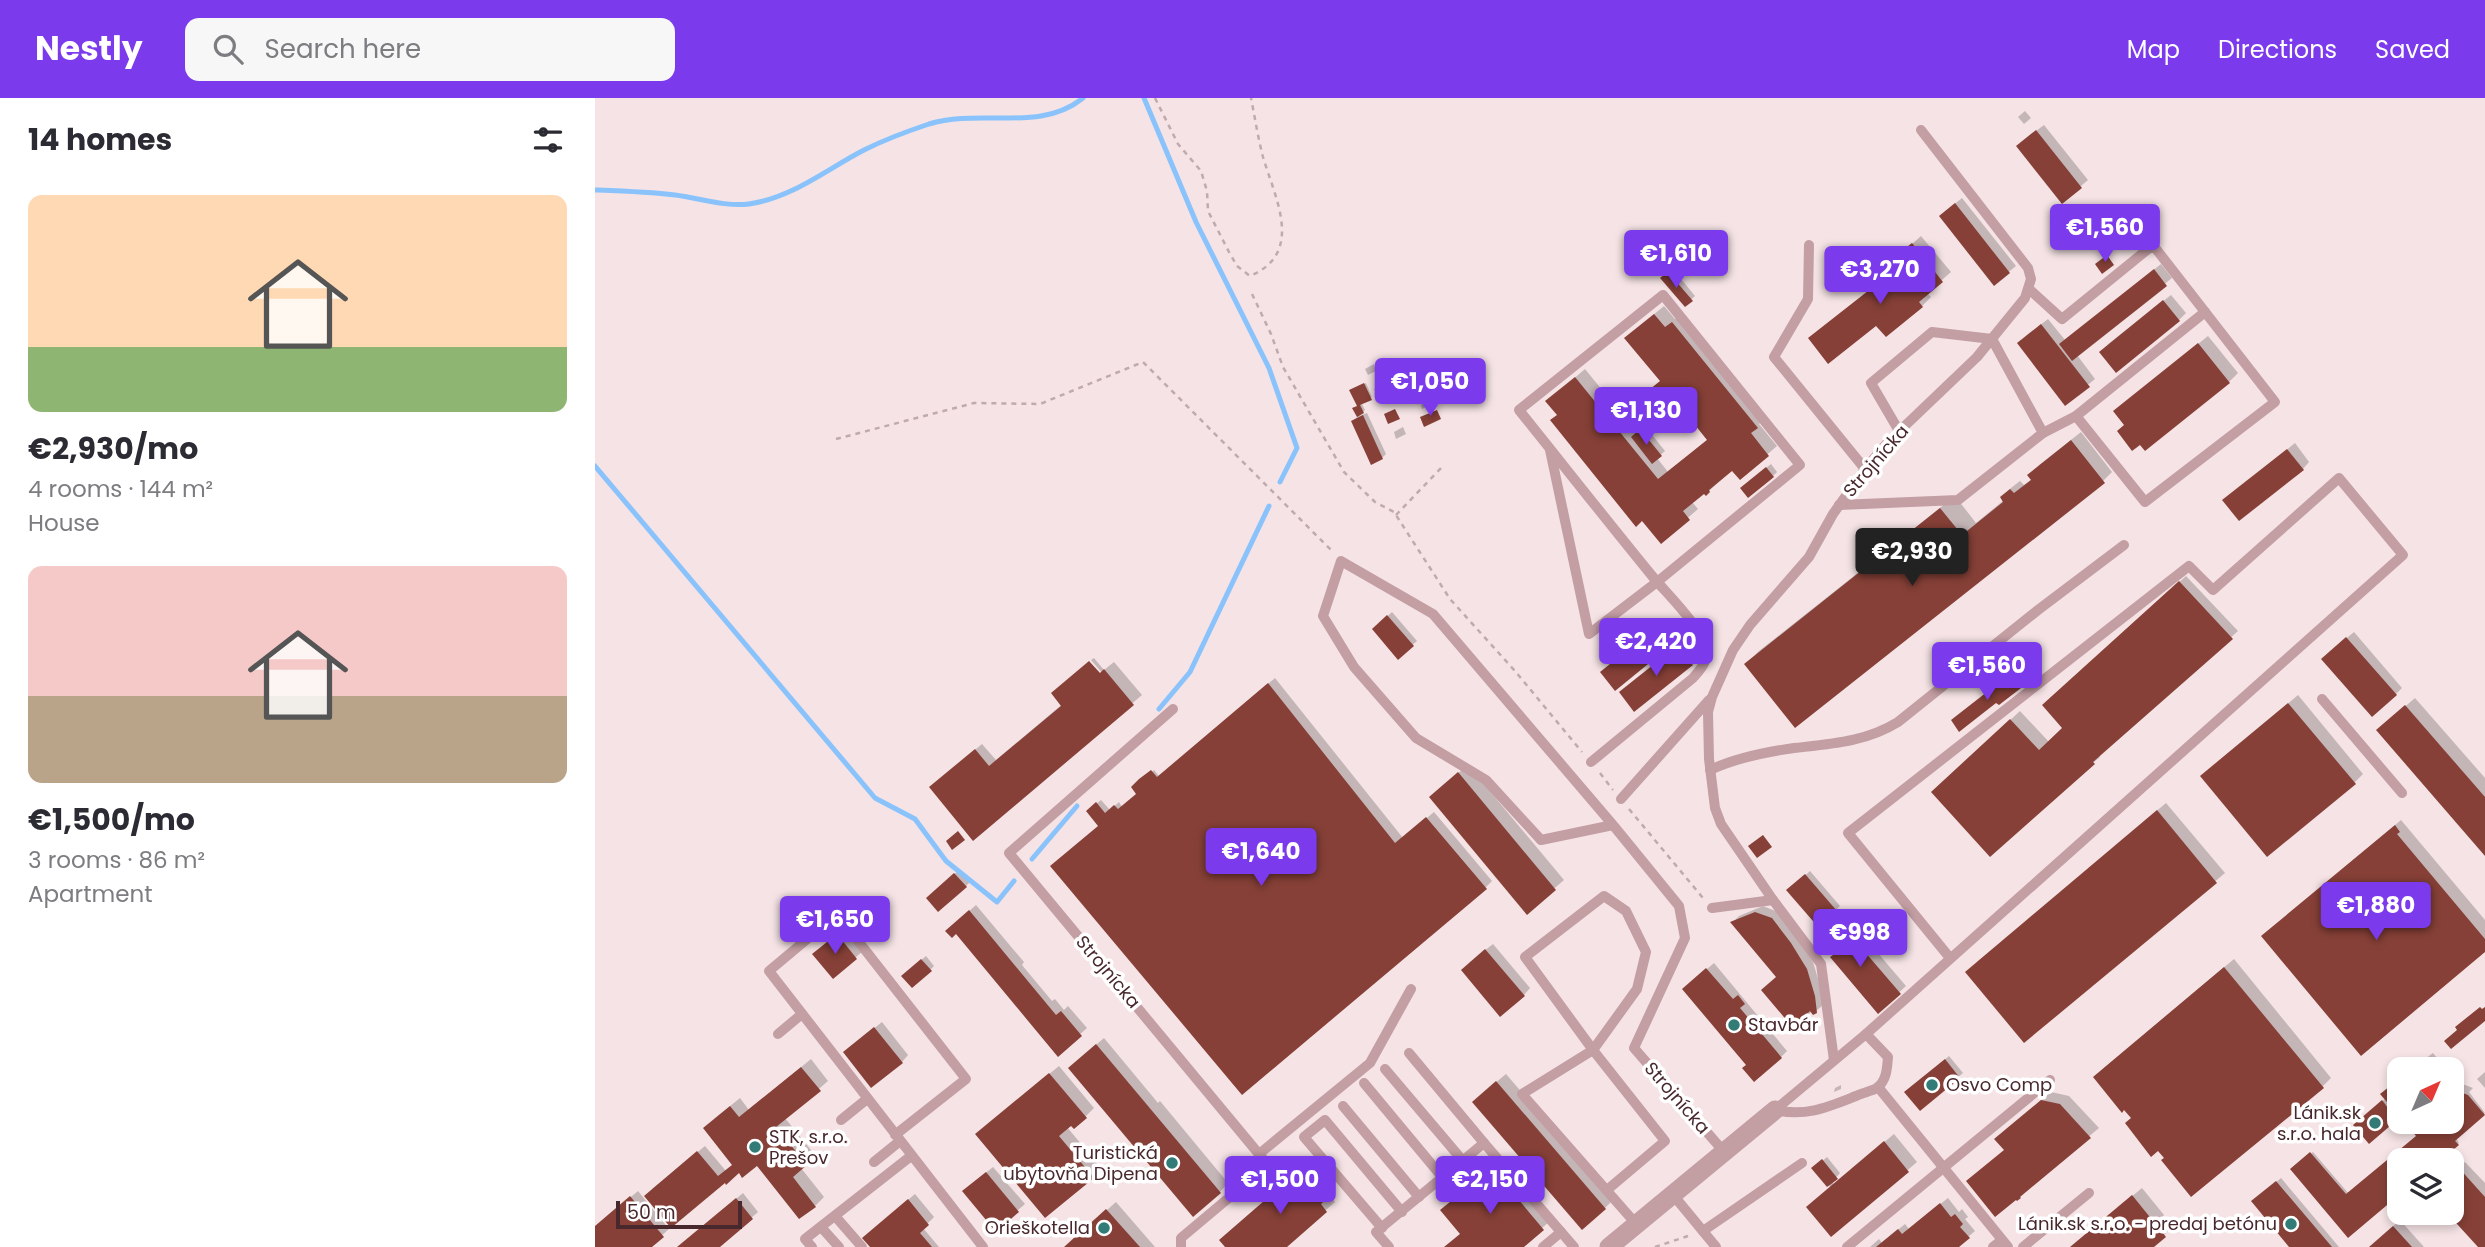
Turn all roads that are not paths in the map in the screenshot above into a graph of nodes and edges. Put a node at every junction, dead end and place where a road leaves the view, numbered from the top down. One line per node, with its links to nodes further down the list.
1 (1921, 131): 3 (lane)
2 (1809, 245): 10 (lane)
3 (2029, 289): 4 (lane); 5 (lane, Strojnícka)
4 (2205, 312): 6 (lane); 6 (lane)
5 (1992, 339): 7 (lane, Strojnícka); 7 (lane); 8 (lane)
6 (2076, 416): 8 (lane)
7 (1899, 431): 10 (lane, Strojnícka)
8 (2043, 433): 11 (lane)
9 (1551, 450): 13 (lane); 13 (lane); 13 (lane)
10 (1865, 470): 11 (lane, Strojnícka)
11 (1839, 505): 14 (lane, Strojnícka)
12 (2124, 545): 18 (lane)
13 (1657, 582): 17 (lane)
14 (1712, 696): 18 (lane, Strojnícka); 20 (lane)
15 (2322, 699): 19 (lane)
16 (1173, 709): 43 (lane, Strojnícka)
17 (1591, 762)
18 (1710, 770): 22 (lane, Strojnícka)
19 (2402, 793)
20 (1621, 799)
21 (1613, 825): 21 (lane, Strojnícka); 42 (lane, Strojnícka)
22 (1773, 900): 23 (lane); 31 (lane, Strojnícka)
23 (1711, 908)
24 (1950, 958): 24 (lane); 28 (lane)
25 (1411, 989): 43 (lane)
26 (802, 1014): 27 (lane); 36 (lane); 40 (lane)
27 (778, 1034)
28 (1866, 1034): 31 (lane); 35 (lane)
29 (1593, 1050): 29 (lane); 50 (lane); 50 (lane)
30 (1409, 1053): 41 (lane)
31 (1834, 1059): 38 (lane)
32 (1385, 1069): 45 (lane)
33 (2050, 1080): 48 (lane)
34 (1364, 1083): 49 (lane)
35 (1878, 1087): 38 (lane); 48 (lane)
36 (867, 1099): 39 (lane); 40 (lane)
37 (1343, 1106): 53 (lane)
38 (1775, 1110): 42 (street)
39 (841, 1120)
40 (897, 1138): 44 (lane); 46 (lane)
41 (1484, 1143): 45 (lane); 60 (lane)
42 (1724, 1153): 52 (street)
43 (1259, 1154): 67 (lane)
44 (911, 1156): 55 (lane); 66 (lane)
45 (1463, 1161): 49 (lane)
46 (874, 1162)
47 (1802, 1163): 59 (lane)
48 (1943, 1168): 62 (lane); 73 (lane)
49 (1443, 1178): 53 (lane)
50 (1607, 1190): 56 (lane)
51 (2089, 1193): 74 (lane)
52 (1674, 1196): 56 (street); 59 (lane)
53 (1419, 1197): 54 (lane)
54 (1402, 1212): 58 (lane); 58 (lane)
55 (835, 1216): 57 (lane); 65 (lane)
56 (1637, 1225): 71 (street)
57 (821, 1227): 61 (lane); 64 (lane)
58 (1381, 1228): 68 (lane)
59 (1703, 1231): 72 (lane)
60 (1561, 1232): 69 (lane); 70 (lane)
61 (808, 1243): 63 (lane)
62 (2001, 1245)
63 (796, 1247)
64 (839, 1247)
65 (862, 1247)
66 (983, 1247)
67 (1181, 1247)
68 (1389, 1247)
69 (1543, 1247)
70 (1574, 1247)
71 (1609, 1247)
72 (1716, 1247)
73 (1847, 1247)
74 (2023, 1247)

